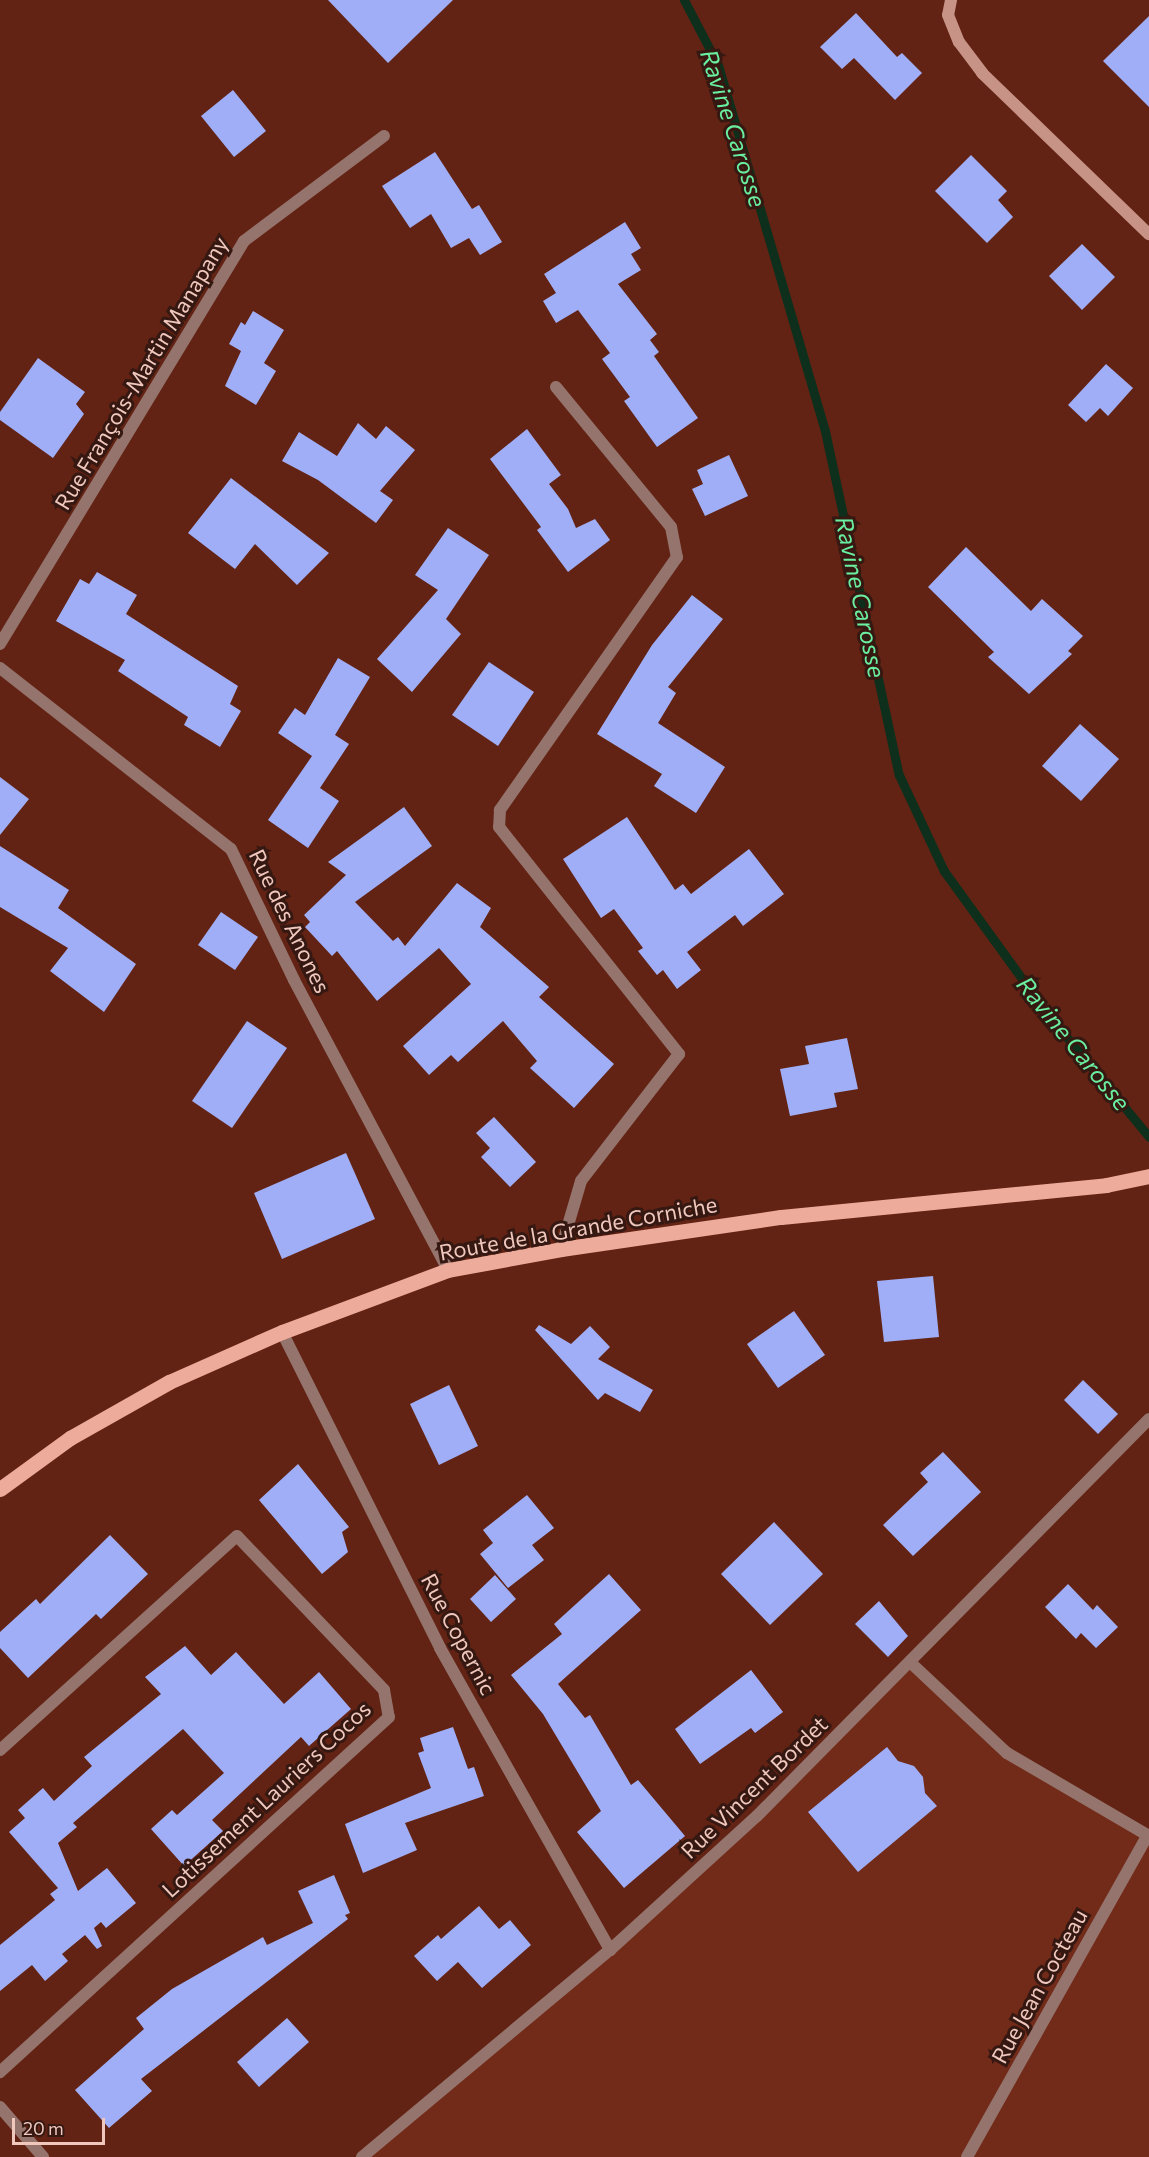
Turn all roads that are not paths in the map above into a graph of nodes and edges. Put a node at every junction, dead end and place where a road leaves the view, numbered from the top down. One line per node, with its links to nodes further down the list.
1 (951, 0): 3 (street)
2 (384, 136): 5 (street, Rue François-Martin Manapany)
3 (1149, 234)
4 (556, 387): 8 (street)
5 (0, 644)
6 (0, 668): 9 (street, Rue des Anones)
7 (1149, 1176): 8 (main road, Route de la Grande Corniche)
8 (561, 1249): 9 (main road, Route de la Grande Corniche)
9 (448, 1270): 10 (main road, Route de la Grande Corniche)
10 (282, 1332): 12 (main road, Route de la Grande Corniche); 16 (street, Rue Copernic)
11 (1149, 1419): 13 (street, Rue Vincent Bordet)
12 (0, 1489)
13 (911, 1663): 15 (street, Rue Jean Cocteau); 16 (street, Rue Vincent Bordet)
14 (0, 1750): 17 (street, Lotissement Lauriers Cocos)
15 (1148, 1835): 21 (street, Rue Jean Cocteau)
16 (610, 1950): 20 (street, Rue Vincent Bordet)
17 (0, 2072)
18 (0, 2107): 19 (street)
19 (43, 2157)
20 (362, 2157)
21 (967, 2157)

